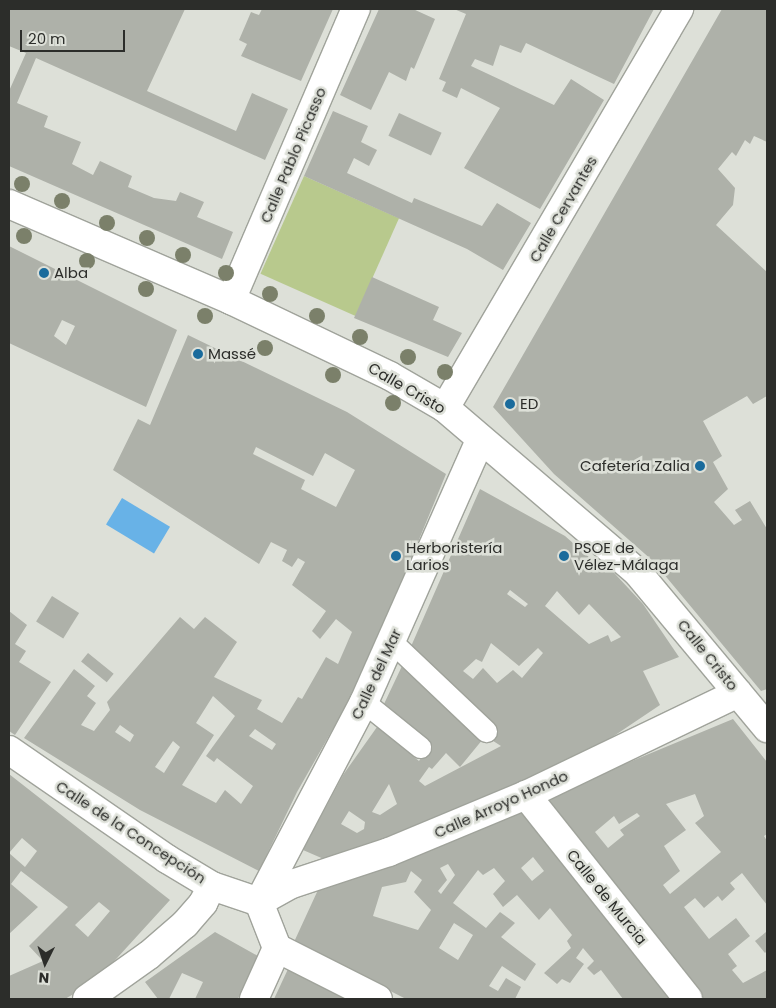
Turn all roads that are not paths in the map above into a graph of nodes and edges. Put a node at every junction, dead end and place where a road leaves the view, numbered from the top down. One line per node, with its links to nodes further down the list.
1 (356, 9): 4 (street, Calle Pablo Picasso)
2 (679, 9): 5 (street, Calle Cervantes)
3 (9, 204): 4 (street, Calle Cristo)
4 (231, 300): 5 (street, Calle Cristo)
5 (445, 408): 6 (street, Calle Cristo)
6 (480, 440): 7 (street, Calle del Mar); 8 (street, Calle Cristo)
7 (391, 641): 9 (street, Calle del Mar); 11 (lane)
8 (738, 693): 10 (street, Calle Cristo); 14 (street, Calle Arroyo Hondo)
9 (364, 702): 12 (lane); 16 (street, Calle del Mar)
10 (764, 719)
11 (486, 731)
12 (420, 747)
13 (9, 750): 15 (street, Calle de la Concepción)
14 (526, 795): 16 (street, Calle Arroyo Hondo); 21 (street, Calle de Murcia)
15 (212, 886): 16 (street, Calle de la Concepción); 18 (street)
16 (259, 902): 17 (street)
17 (277, 948): 19 (street); 20 (street)
18 (86, 999)
19 (254, 999)
20 (378, 999)
21 (688, 999)

